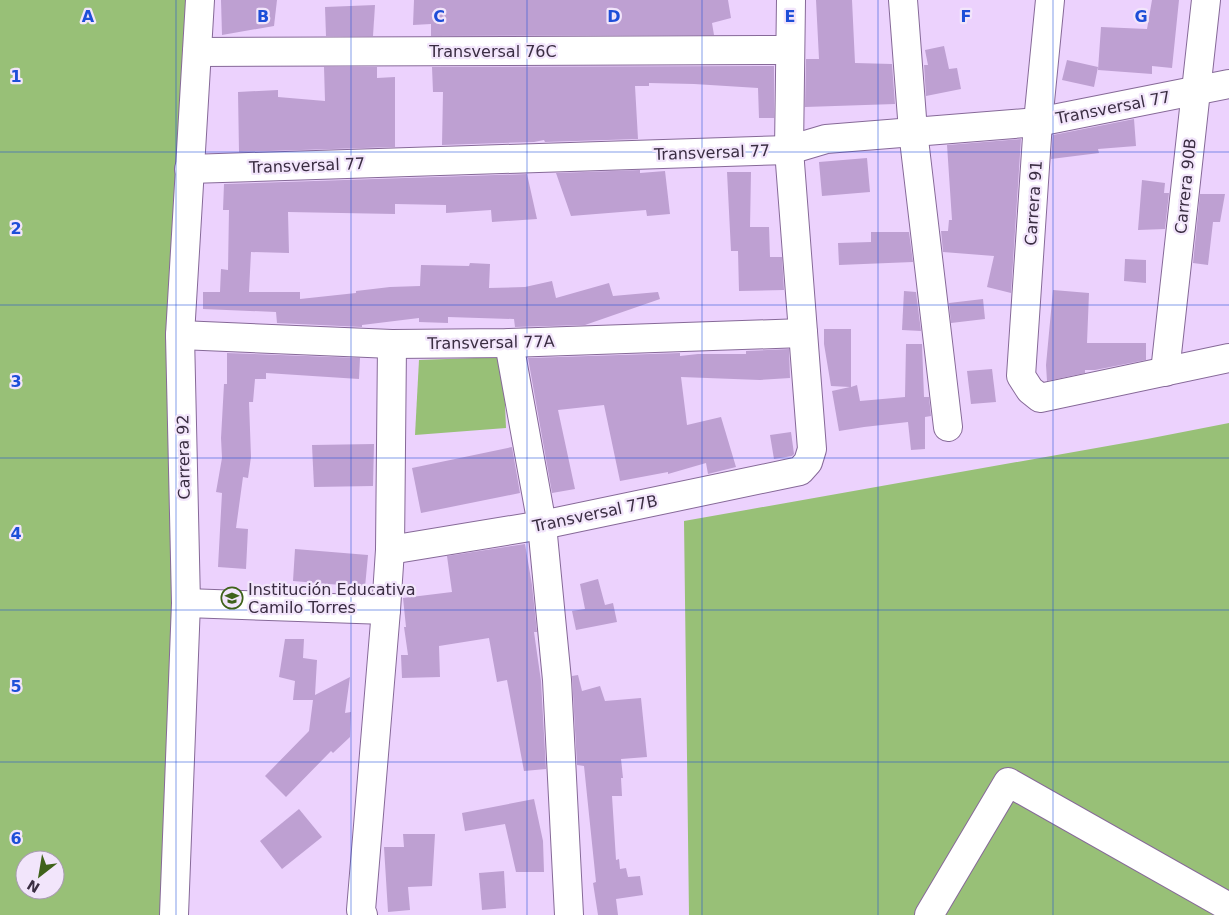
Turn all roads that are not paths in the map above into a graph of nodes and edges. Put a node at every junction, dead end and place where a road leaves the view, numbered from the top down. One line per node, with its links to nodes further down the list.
1 (200, 0): 7 (street, Carrera 92)
2 (791, 0): 6 (street)
3 (903, 0): 11 (street)
4 (1050, 0): 10 (street, Carrera 91)
5 (1206, 0): 9 (street, Carrera 90B)
6 (789, 50): 7 (street, Transversal 76C); 12 (street)
7 (197, 52): 13 (street, Carrera 92)
8 (1229, 84): 9 (street, Transversal 77)
9 (1195, 91): 10 (street, Transversal 77); 19 (street, Carrera 90B)
10 (1038, 122): 11 (street, Transversal 77); 19 (street, Carrera 91)
11 (913, 131): 12 (street, Transversal 77); 20 (street)
12 (789, 150): 13 (street, Transversal 77); 14 (street)
13 (189, 169): 15 (street, Carrera 92)
14 (803, 333): 16 (street, Transversal 77A); 21 (street, Transversal 77B)
15 (180, 334): 17 (street, Transversal 77A); 23 (street, Carrera 92)
16 (509, 343): 17 (street, Transversal 77A); 21 (street)
17 (392, 344): 22 (street)
18 (1229, 358): 19 (street)
19 (1165, 372)
20 (948, 426)
21 (542, 525): 22 (street, Transversal 77B); 28 (street)
22 (390, 550): 24 (street)
23 (186, 603): 24 (street); 26 (street, Carrera 92)
24 (386, 610): 27 (street)
25 (1229, 907): 29 (street)
26 (174, 915)
27 (363, 915)
28 (570, 915)
29 (929, 915)

